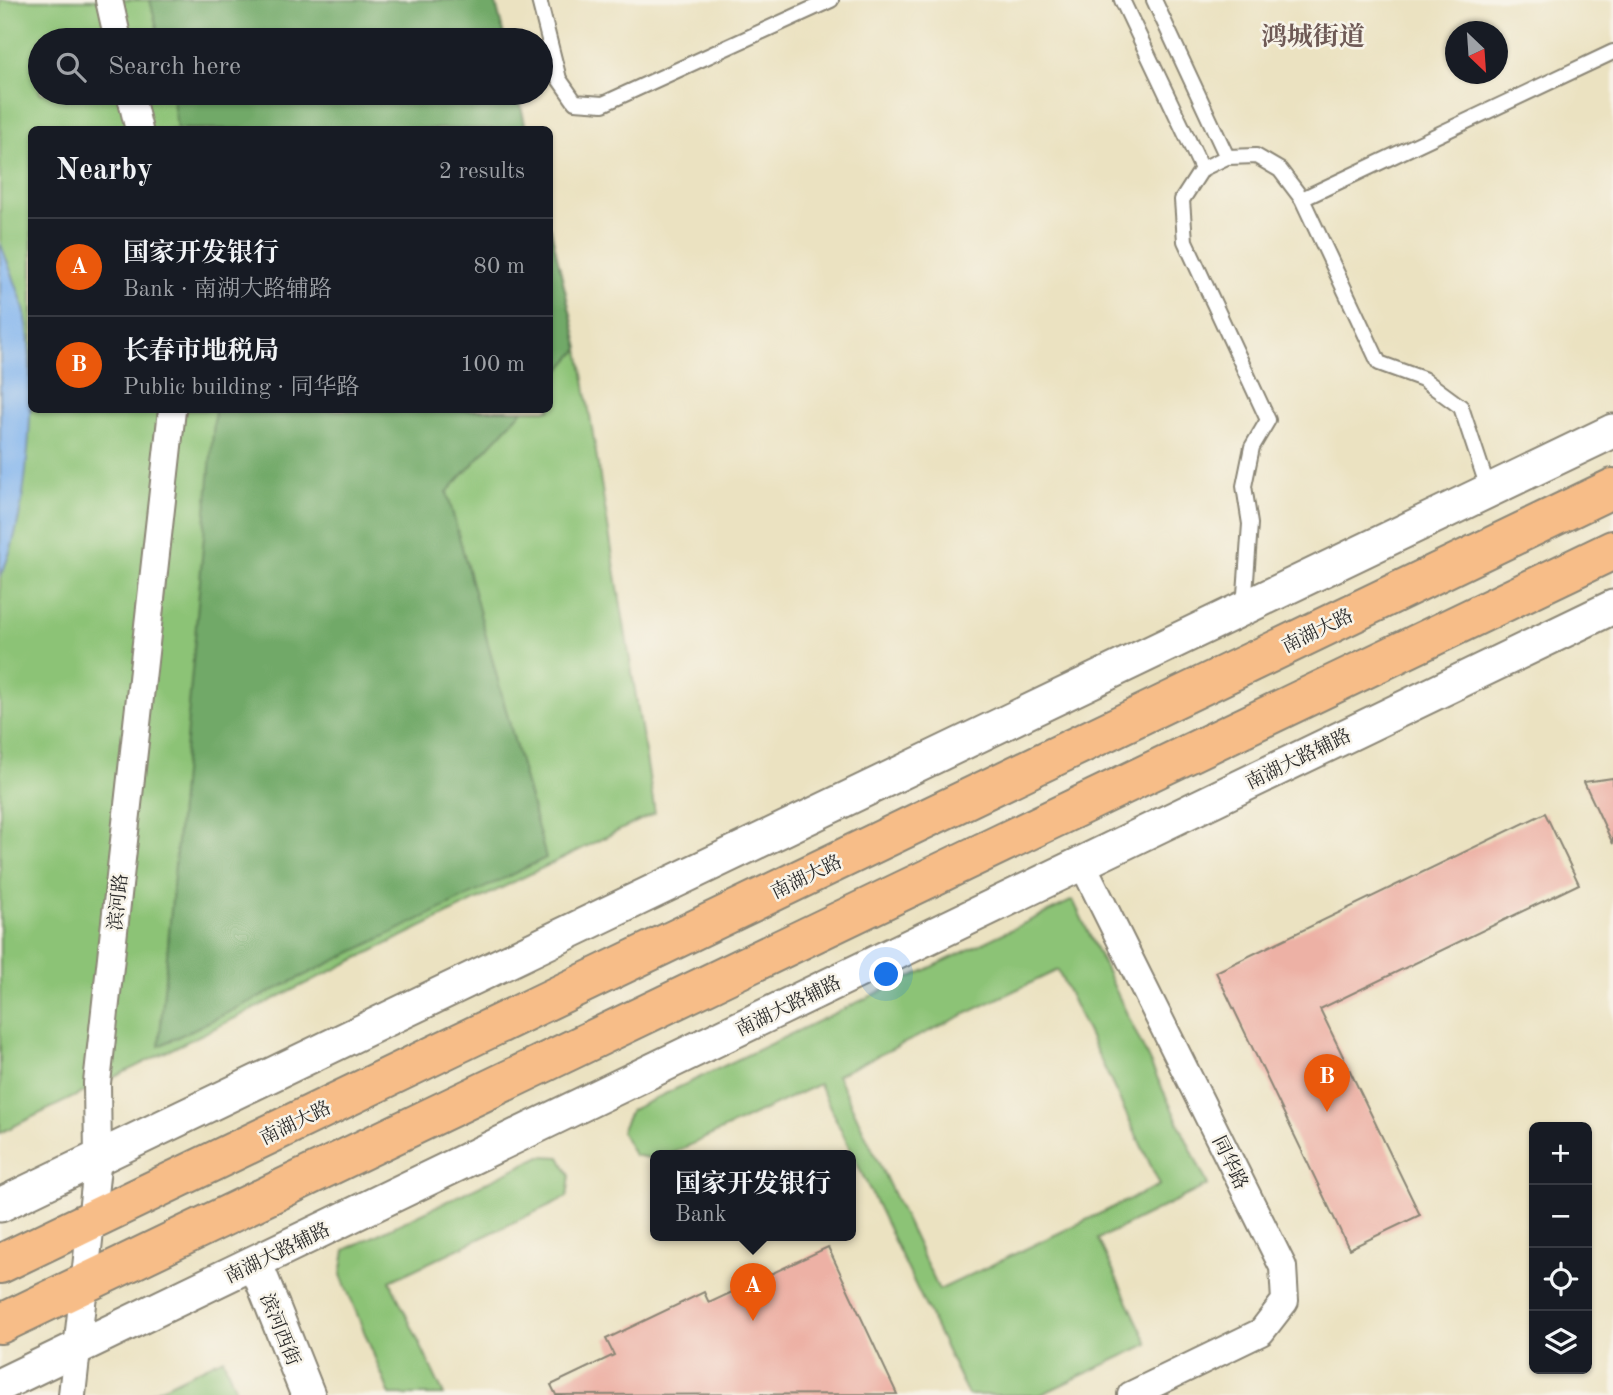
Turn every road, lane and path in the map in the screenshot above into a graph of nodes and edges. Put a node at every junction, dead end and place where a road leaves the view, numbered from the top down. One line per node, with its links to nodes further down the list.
1 (109, 0): 6 (street)
2 (539, 0): 7 (lane)
3 (831, 0): 9 (lane)
4 (1122, 0): 13 (lane)
5 (1154, 0): 12 (lane)
6 (115, 28)
7 (546, 28)
8 (1613, 52): 14 (lane)
9 (553, 55)
10 (133, 105): 11 (street)
11 (138, 126)
12 (1227, 157): 13 (lane); 14 (lane)
13 (1202, 169): 21 (lane)
14 (1302, 199): 18 (lane)
15 (172, 413): 23 (street, 滨河路)
16 (1613, 431): 18 (street)
17 (1613, 488): 25 (main road, 南湖大路)
18 (1489, 491): 21 (street)
19 (1613, 550): 28 (main road)
20 (1613, 607): 22 (street, 南湖大路辅路)
21 (1244, 609): 23 (street)
22 (1082, 863): 26 (street, 南湖大路辅路); 34 (street, 同华路)
23 (98, 1158): 24 (street); 25 (street, 滨河路)
24 (0, 1205)
25 (89, 1221): 27 (main road, 南湖大路); 28 (street, 滨河路)
26 (255, 1262): 30 (street, 南湖大路辅路); 33 (street, 滨河西街)
27 (0, 1264)
28 (85, 1282): 29 (main road); 30 (street, 滨河路)
29 (0, 1324)
30 (76, 1349): 31 (street, 南湖大路辅路); 32 (street, 滨河路)
31 (0, 1385)
32 (72, 1395)
33 (308, 1395)
34 (1131, 1395)

